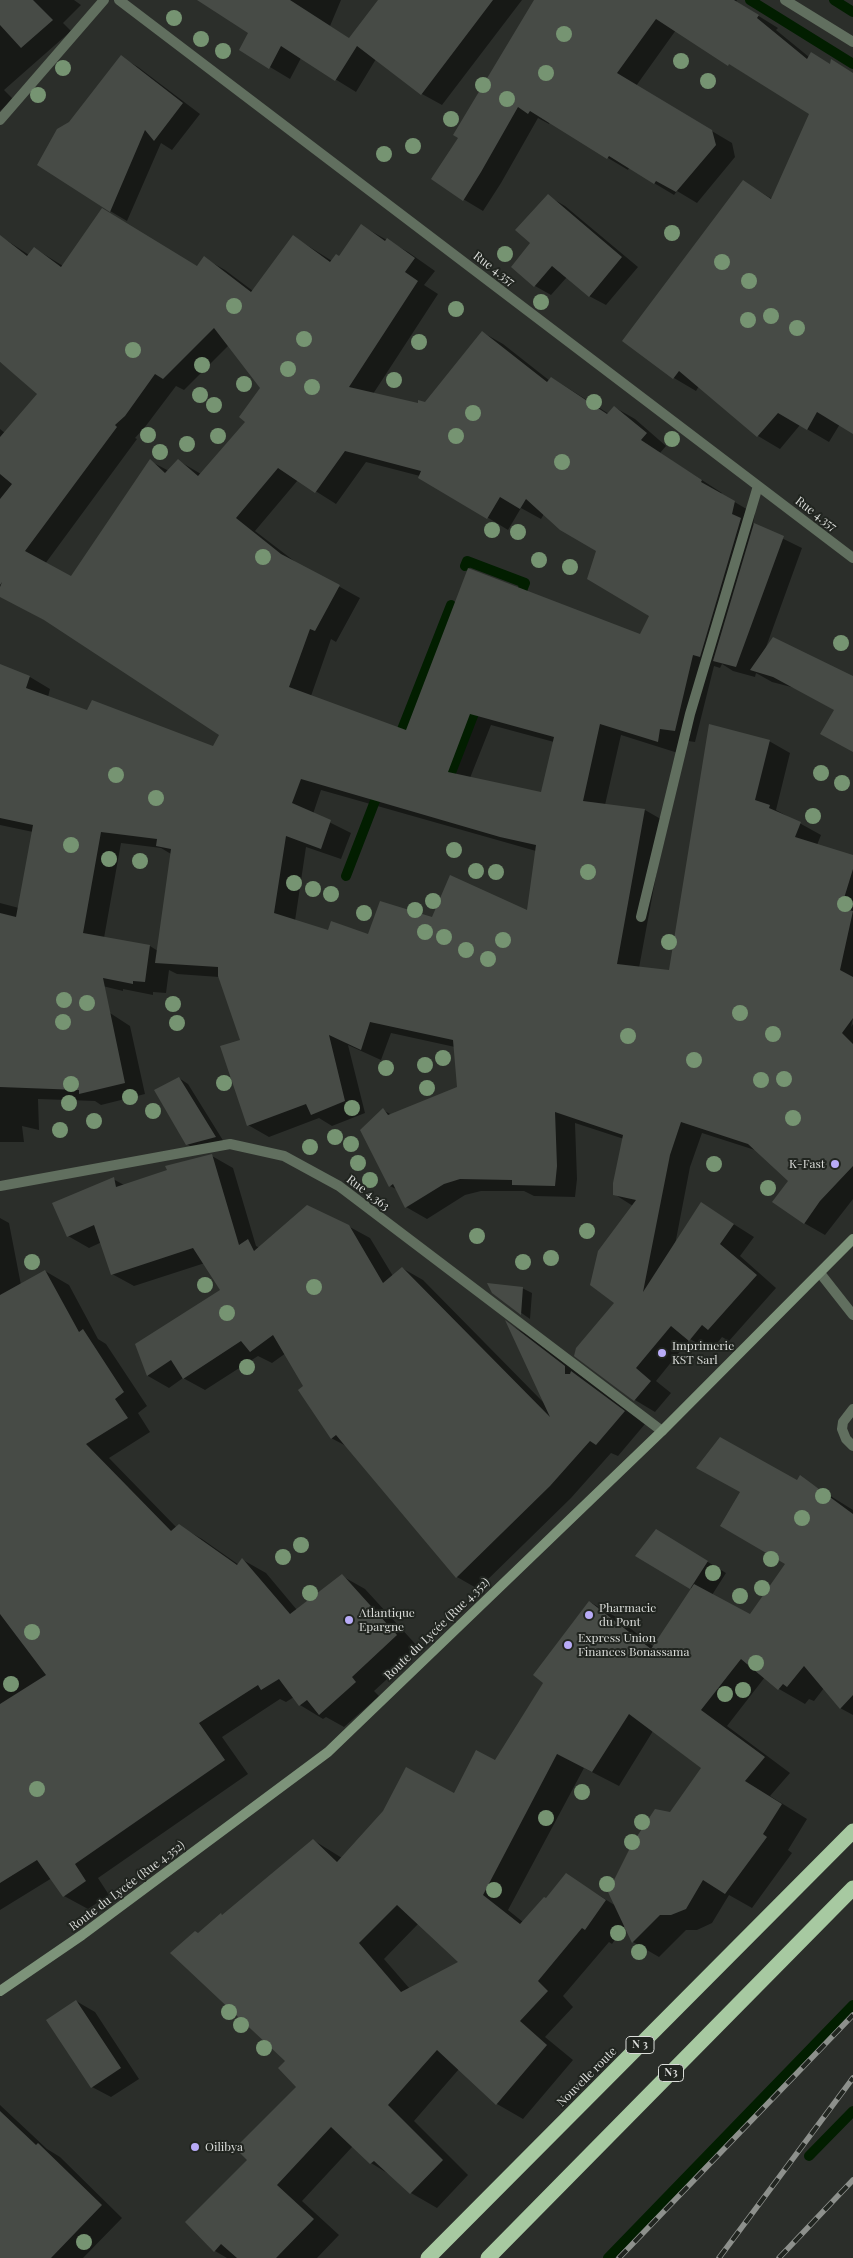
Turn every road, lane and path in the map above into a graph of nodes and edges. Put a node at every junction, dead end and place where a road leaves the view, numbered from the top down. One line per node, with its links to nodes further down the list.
1 (104, 0): 5 (street)
2 (119, 0): 6 (street, Rue 4.357)
3 (785, 0): 4 (street)
4 (853, 42)
5 (0, 120)
6 (758, 486): 7 (street, Rue 4.357); 8 (street)
7 (853, 558)
8 (641, 917)
9 (0, 1186): 14 (street, Rue 4.363)
10 (853, 1239): 11 (main road, Route du Lycée (Rue 4.352))
11 (820, 1273): 12 (street); 14 (main road, Route du Lycée (Rue 4.352))
12 (853, 1315)
13 (853, 1409): 15 (street)
14 (662, 1431): 18 (main road, Route du Lycée (Rue 4.352))
15 (853, 1446)
16 (853, 1831): 19 (highway, Nouvelle route / N 3)
17 (853, 1888): 20 (highway, N3)
18 (0, 1992)
19 (428, 2258)
20 (488, 2258)

